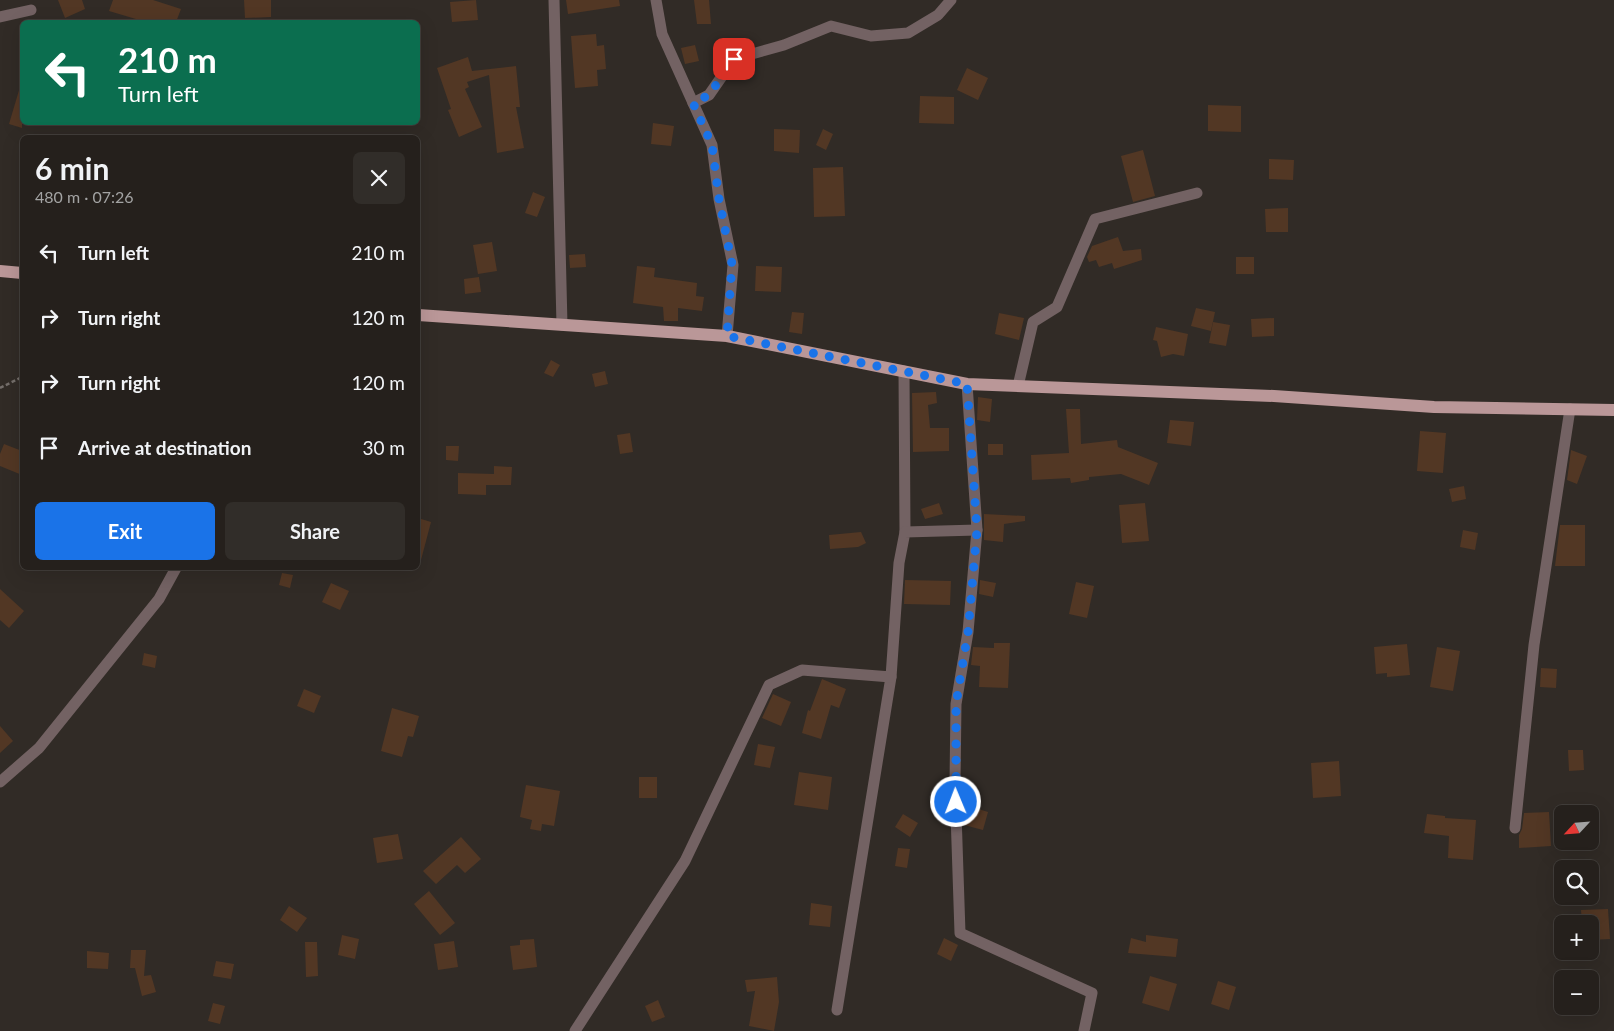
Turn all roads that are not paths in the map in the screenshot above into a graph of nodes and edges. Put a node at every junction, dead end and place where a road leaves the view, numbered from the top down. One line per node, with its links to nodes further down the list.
1 (554, 0): 11 (street)
2 (656, 0): 6 (street)
3 (951, 0): 6 (street)
4 (31, 10): 5 (street)
5 (0, 17)
6 (693, 103): 12 (street)
7 (1197, 193): 15 (street)
8 (0, 271): 9 (main road)
9 (20, 274)
10 (420, 315): 11 (main road)
11 (562, 325): 12 (main road)
12 (727, 336): 13 (main road)
13 (904, 371): 14 (main road); 19 (street)
14 (967, 384): 15 (main road); 18 (street)
15 (1018, 386): 16 (main road)
16 (1570, 409): 17 (main road); 23 (street)
17 (1614, 410)
18 (977, 530): 19 (street); 26 (street)
19 (905, 532): 21 (street)
20 (175, 570): 22 (street)
21 (891, 677): 24 (street); 25 (street)
22 (0, 782)
23 (1515, 828)
24 (837, 1010)
25 (575, 1031)
26 (1084, 1031)

